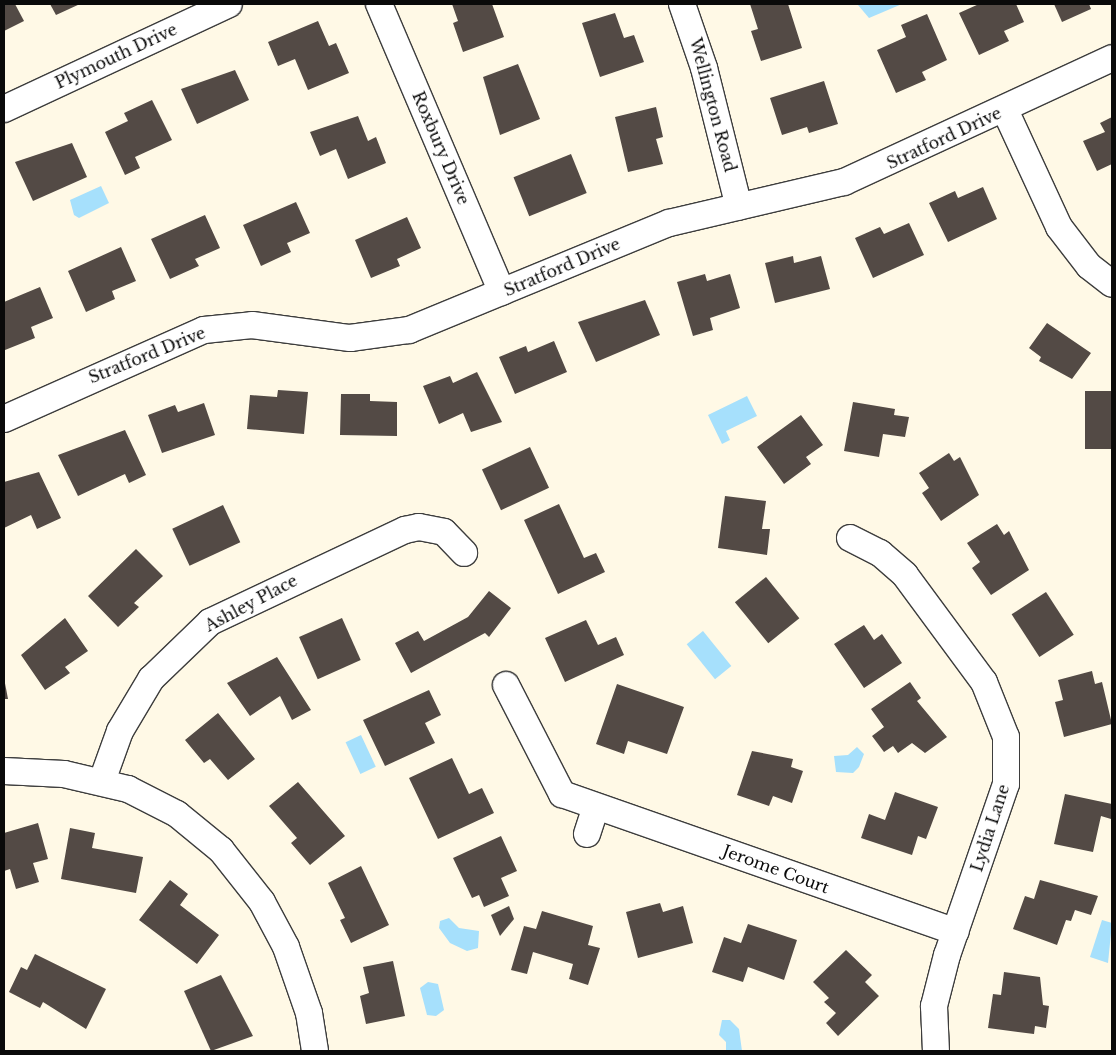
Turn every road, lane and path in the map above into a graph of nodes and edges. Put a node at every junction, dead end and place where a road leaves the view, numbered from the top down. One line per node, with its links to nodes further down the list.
1 (228, 4): 5 (street, Plymouth Drive)
2 (379, 4): 9 (street, Roxbury Drive)
3 (682, 4): 7 (street, Wellington Road)
4 (1112, 58): 6 (street, Stratford Drive)
5 (4, 109)
6 (1005, 110): 7 (street, Stratford Drive); 8 (street)
7 (739, 207): 9 (street, Stratford Drive)
8 (1112, 284)
9 (502, 292): 10 (street, Stratford Drive)
10 (4, 418)
11 (850, 538): 18 (street, Lydia Lane)
12 (464, 553): 15 (street, Ashley Place)
13 (506, 684): 16 (street, Jerome Court)
14 (4, 771): 15 (street)
15 (102, 781): 19 (street)
16 (596, 807): 17 (street); 18 (street, Jerome Court)
17 (587, 834)
18 (954, 932): 20 (street, Lydia Lane)
19 (315, 1051)
20 (936, 1051)

